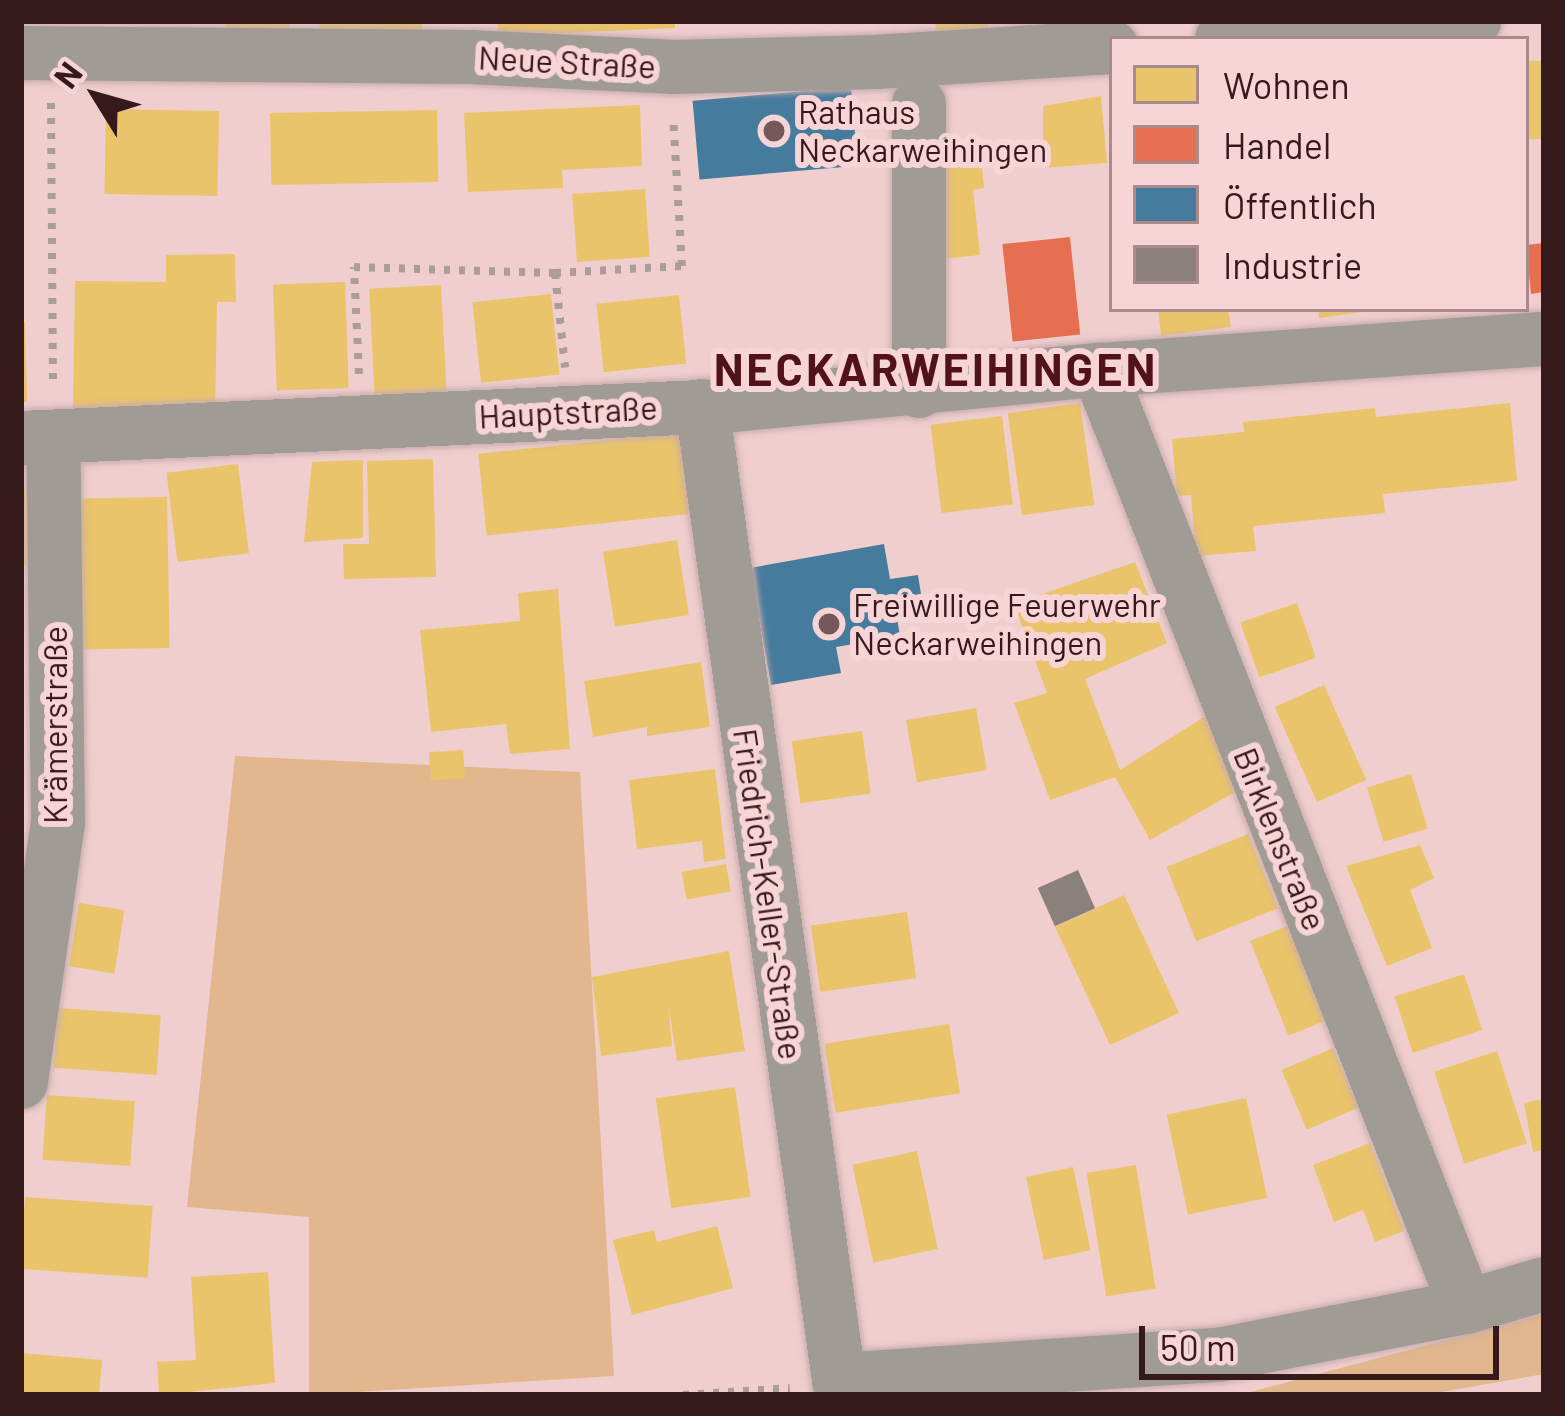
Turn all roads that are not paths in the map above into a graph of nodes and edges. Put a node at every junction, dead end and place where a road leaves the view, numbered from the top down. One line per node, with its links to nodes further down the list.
1 (1474, 21): 2 (street)
2 (1264, 36)
3 (467, 39): 4 (street, Neue Straße); 5 (street, Neue Straße)
4 (1109, 47)
5 (21, 53)
6 (919, 104): 9 (street)
7 (1544, 339): 8 (street, Hauptstraße)
8 (1099, 370): 9 (street, Hauptstraße); 14 (street, Birklenstraße)
9 (919, 391): 10 (street, Hauptstraße)
10 (702, 406): 11 (street, Hauptstraße); 14 (street, Friedrich-Keller-Straße)
11 (37, 438): 12 (street, Krämerstraße)
12 (21, 1082)
13 (1544, 1284): 14 (street)
14 (1466, 1307)

